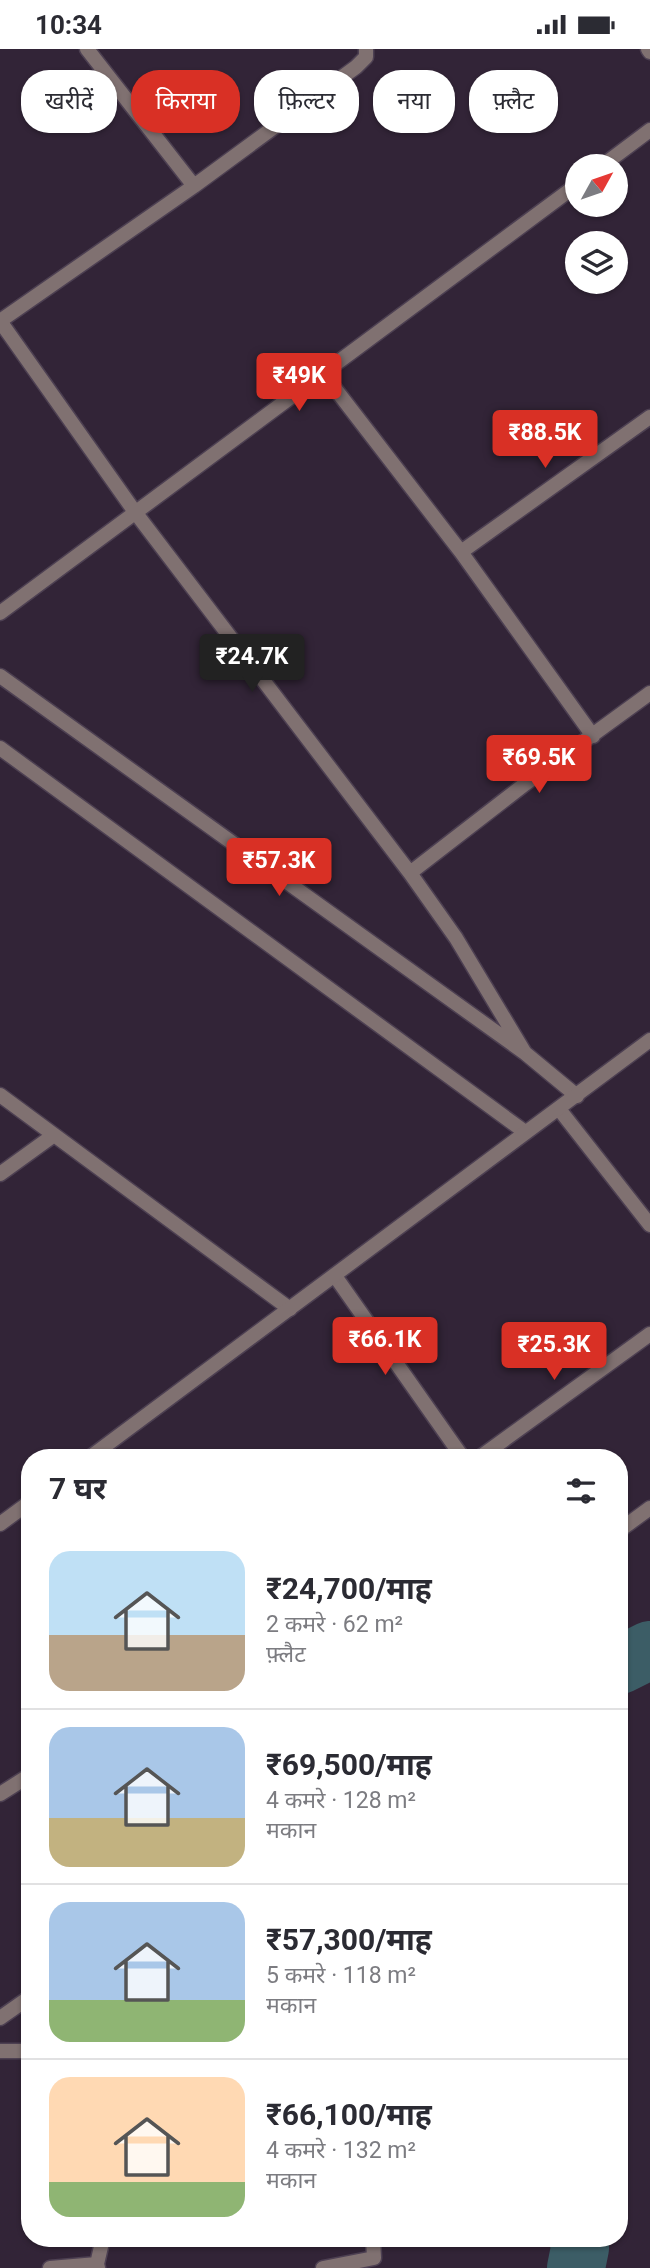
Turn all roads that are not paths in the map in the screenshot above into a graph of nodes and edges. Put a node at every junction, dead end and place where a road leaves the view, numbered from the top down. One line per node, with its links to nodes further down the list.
1 (87, 49): 5 (street)
2 (366, 49): 5 (street)
3 (650, 130): 4 (street)
4 (618, 154)
5 (194, 186): 7 (street)
6 (565, 194): 8 (street)
7 (0, 321): 10 (street)
8 (323, 373): 10 (street); 11 (street)
9 (648, 422): 11 (street)
10 (135, 512): 12 (street); 17 (street)
11 (461, 552): 15 (street)
12 (0, 613)
13 (0, 676): 19 (street)
14 (650, 693): 15 (street)
15 (593, 736): 17 (street)
16 (0, 748): 23 (street)
17 (410, 873): 19 (street)
18 (650, 1040): 21 (street)
19 (525, 1053): 21 (street)
20 (0, 1095): 24 (street)
21 (577, 1096): 22 (street)
22 (559, 1109): 23 (street); 26 (street)
23 (525, 1132): 27 (street)
24 (54, 1135): 25 (street); 28 (street)
25 (0, 1174)
26 (650, 1225)
27 (335, 1276): 28 (street); 31 (street)
28 (290, 1309): 30 (street)
29 (650, 1334): 32 (street)
30 (101, 1449)
31 (457, 1449)
32 (491, 1449)
33 (650, 1508): 36 (street)
34 (21, 1509): 35 (street)
35 (0, 1524)
36 (628, 1524)
37 (21, 1781): 38 (street)
38 (0, 1794)
39 (21, 2003): 40 (street)
40 (0, 2018)
41 (0, 2051): 42 (street)
42 (21, 2051)
43 (101, 2247): 45 (street)
44 (376, 2263): 47 (street)
45 (97, 2266): 46 (street)
46 (50, 2268)
47 (323, 2268)

